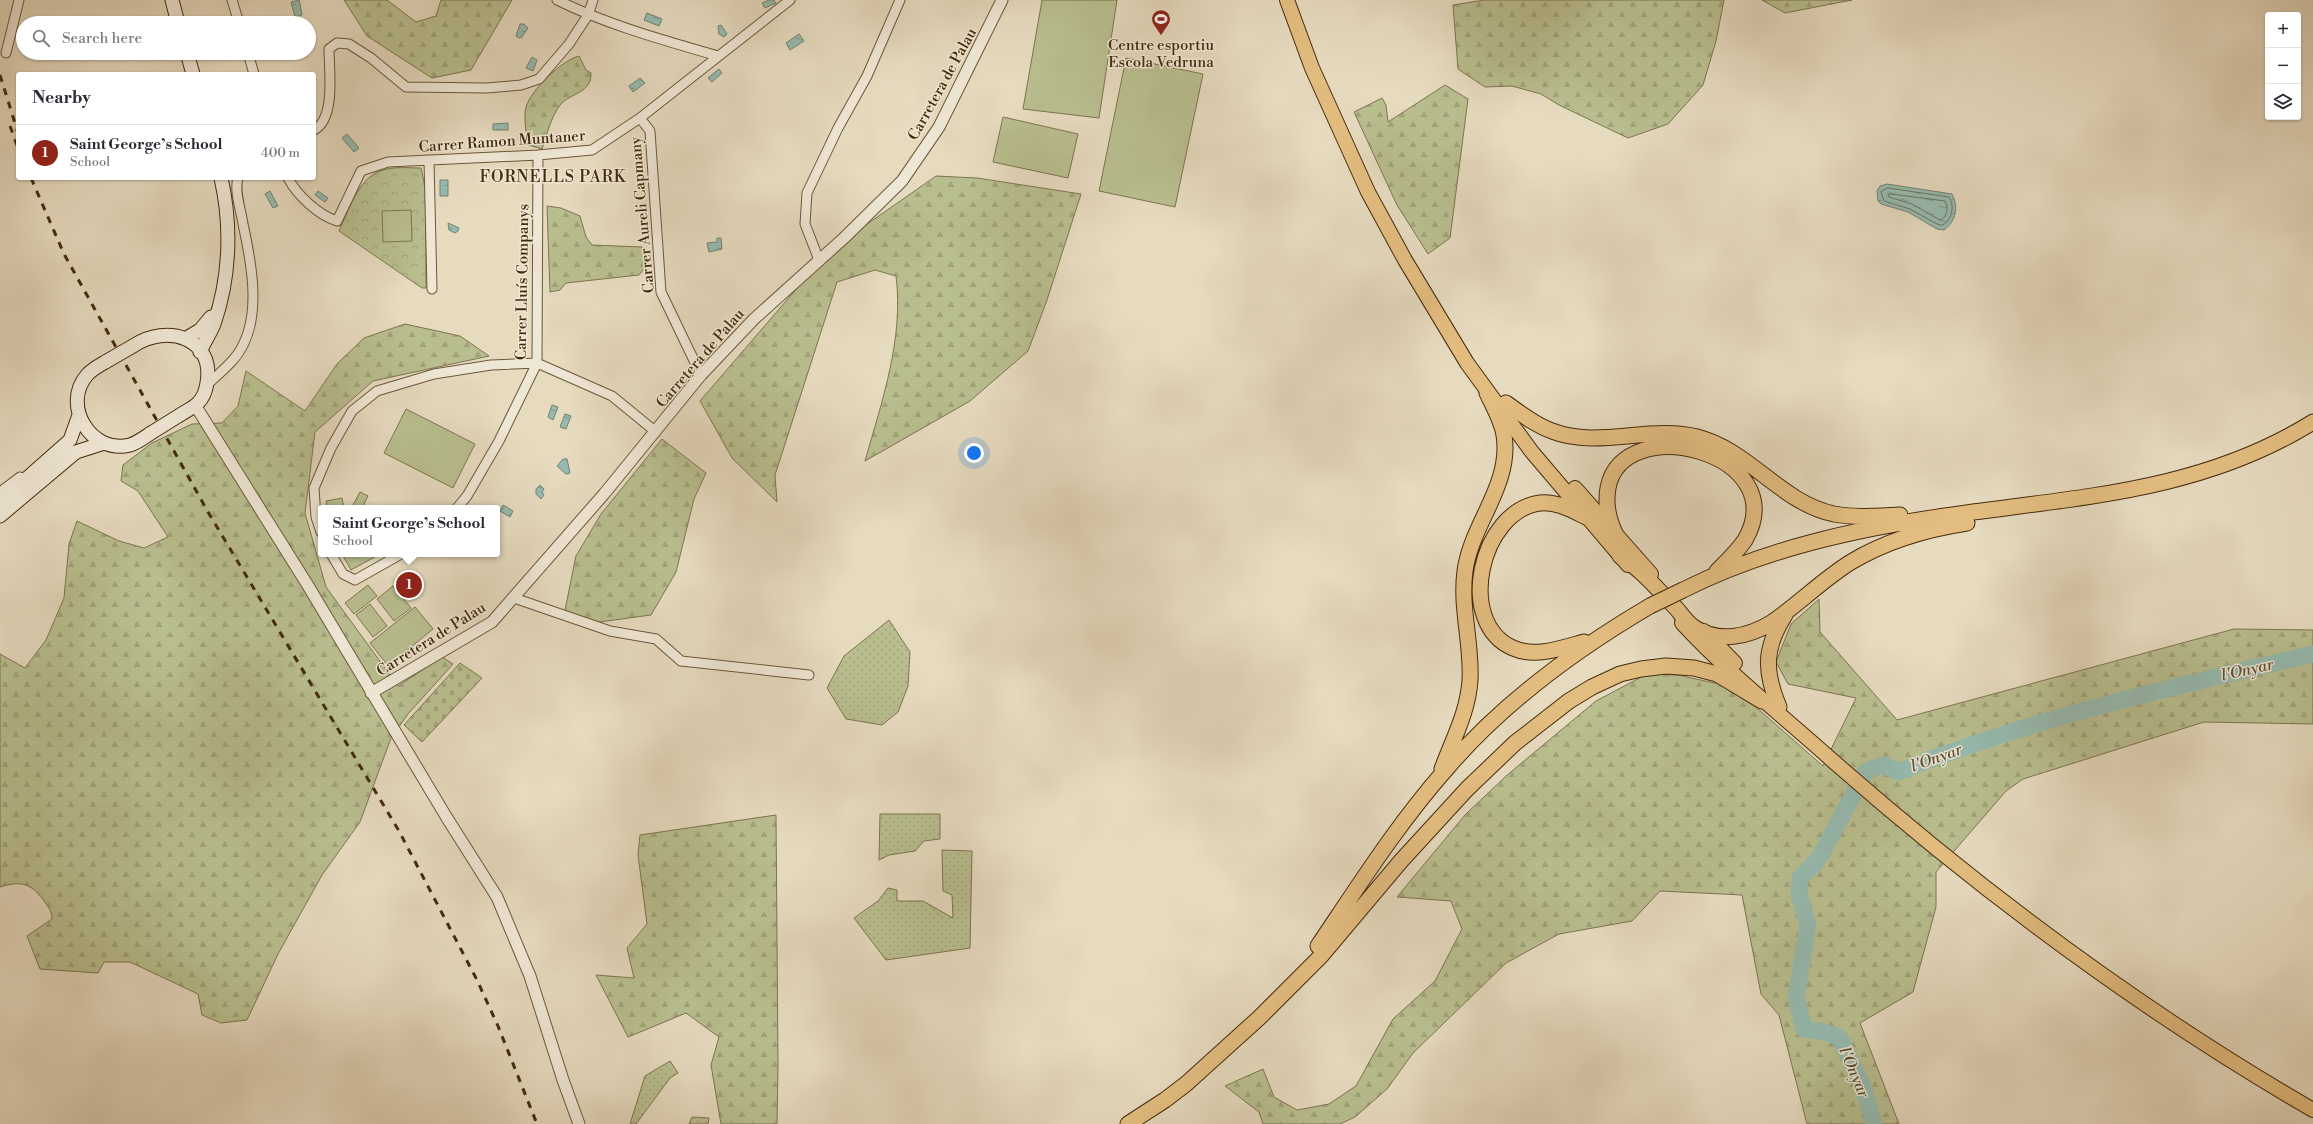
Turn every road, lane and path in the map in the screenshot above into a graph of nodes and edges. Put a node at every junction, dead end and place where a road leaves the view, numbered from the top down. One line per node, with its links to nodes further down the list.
1 (19, 0): 13 (street)
2 (172, 0): 11 (main road)
3 (232, 0): 12 (street)
4 (557, 0): 10 (street)
5 (593, 0): 10 (street)
6 (790, 0): 14 (street, Carrer Ramon Muntaner)
7 (900, 0): 26 (street)
8 (1002, 0): 26 (street, Carretera de Palau)
9 (1287, 0): 29 (main road)
10 (588, 15): 14 (street); 20 (street)
11 (176, 16)
12 (237, 16)
13 (6, 53)
14 (718, 56): 19 (street, Carrer Ramon Muntaner)
15 (189, 60): 17 (main road)
16 (250, 60): 18 (street)
17 (192, 72)
18 (253, 72)
19 (640, 118): 21 (street, Carrer Ramon Muntaner); 33 (street, Carrer Aureli Capmany)
20 (316, 128)
21 (538, 155): 22 (street, Carrer Ramon Muntaner); 32 (street, Carrer Lluís Companys)
22 (429, 160): 25 (street, Carrer Ramon Muntaner); 27 (street)
23 (221, 180): 28 (main road)
24 (238, 180): 34 (street)
25 (289, 180)
26 (819, 260): 33 (street, Carretera de Palau)
27 (432, 289)
28 (219, 306): 30 (main road); 31 (main road)
29 (1454, 338): 35 (main road); 36 (main road)
30 (185, 339): 31 (main road); 38 (main road, bridge)
31 (200, 352): 34 (main road)
32 (537, 363): 40 (street); 46 (street, Carrer Lluís Companys); 50 (street)
33 (701, 376): 40 (street, Carretera de Palau)
34 (206, 386): 37 (main road)
35 (1487, 393): 49 (main road); 65 (highway)
36 (1506, 403): 48 (highway); 51 (main road)
37 (195, 405): 41 (main road, bridge); 61 (street)
38 (79, 415): 41 (main road); 42 (main road)
39 (2313, 422): 43 (highway)
40 (656, 432): 56 (street, Carretera de Palau)
41 (104, 443): 47 (main road)
42 (44, 464): 44 (street); 45 (main road)
43 (2130, 490): 48 (highway); 57 (highway)
44 (0, 492)
45 (0, 502)
46 (460, 505)
47 (0, 516)
48 (1945, 516): 55 (highway)
49 (1586, 517): 52 (main road); 59 (highway)
50 (318, 523)
51 (1616, 535): 55 (highway); 58 (main road)
52 (1620, 556): 58 (highway); 62 (main road)
53 (333, 557): 54 (street)
54 (396, 557)
55 (1711, 577): 59 (highway, bridge)
56 (514, 598): 60 (street); 61 (street, Carretera de Palau)
57 (1787, 612): 58 (highway); 63 (highway)
58 (1705, 632): 63 (main road)
59 (1595, 639): 65 (highway)
60 (809, 675)
61 (372, 693): 68 (street)
62 (1762, 701): 64 (main road); 66 (highway)
63 (1779, 707): 64 (main road)
64 (1804, 736): 67 (main road)
65 (1438, 779): 66 (highway)
66 (1286, 988): 69 (highway)
67 (2313, 1110)
68 (579, 1124)
69 (1128, 1124)

